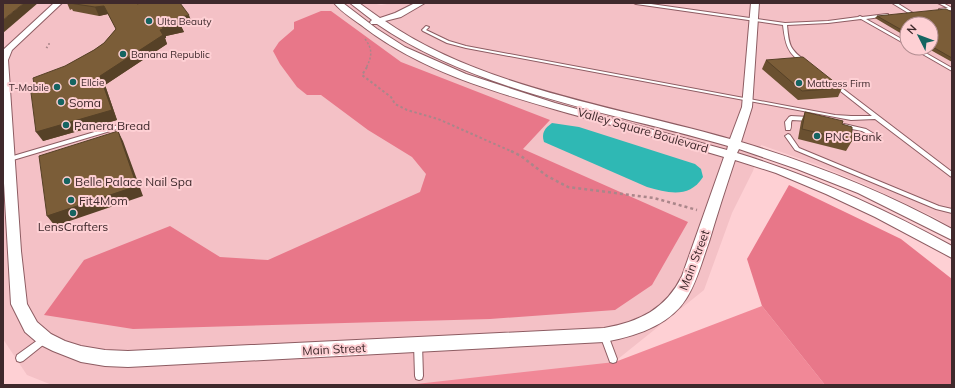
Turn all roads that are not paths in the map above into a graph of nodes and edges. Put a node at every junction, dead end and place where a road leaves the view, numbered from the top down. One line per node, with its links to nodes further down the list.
1 (58, 3): 23 (street, Main Street)
2 (338, 3): 19 (street, Valley Square Boulevard)
3 (354, 3): 17 (street, Valley Square Boulevard)
4 (410, 3): 17 (street)
5 (421, 3): 17 (street)
6 (636, 3): 18 (lane)
7 (755, 3): 18 (street, Main Street)
8 (894, 3): 14 (lane)
9 (940, 3): 10 (lane)
10 (952, 9): 11 (lane)
11 (938, 11)
12 (918, 12): 14 (lane)
13 (904, 13): 14 (lane)
14 (911, 13)
15 (889, 14): 16 (lane)
16 (860, 17): 20 (lane); 22 (lane)
17 (377, 20): 19 (street); 36 (street, Valley Square Boulevard)
18 (753, 20): 20 (lane); 28 (street, Main Street)
19 (364, 24): 36 (street, Valley Square Boulevard)
20 (785, 24): 25 (lane)
21 (427, 27): 28 (lane)
22 (899, 39)
23 (4, 56): 37 (street, Main Street)
24 (928, 56): 26 (lane)
25 (810, 66)
26 (952, 70)
27 (834, 84): 29 (lane)
28 (747, 100): 29 (lane); 36 (street, Main Street)
29 (876, 117): 38 (lane)
30 (815, 120): 33 (lane)
31 (834, 124): 35 (lane)
32 (125, 125): 37 (lane)
33 (788, 129)
34 (788, 136): 39 (lane)
35 (878, 138)
36 (732, 150): 40 (street, Valley Square Boulevard); 41 (street, Valley Square Boulevard); 42 (street, Main Street)
37 (6, 160): 43 (street, Main Street)
38 (952, 175)
39 (952, 211)
40 (952, 235)
41 (952, 253)
42 (604, 334): 44 (street, Main Street); 46 (lane)
43 (44, 339): 44 (street, Main Street); 45 (lane)
44 (418, 344): 47 (lane)
45 (20, 358)
46 (614, 359)
47 (419, 376)

